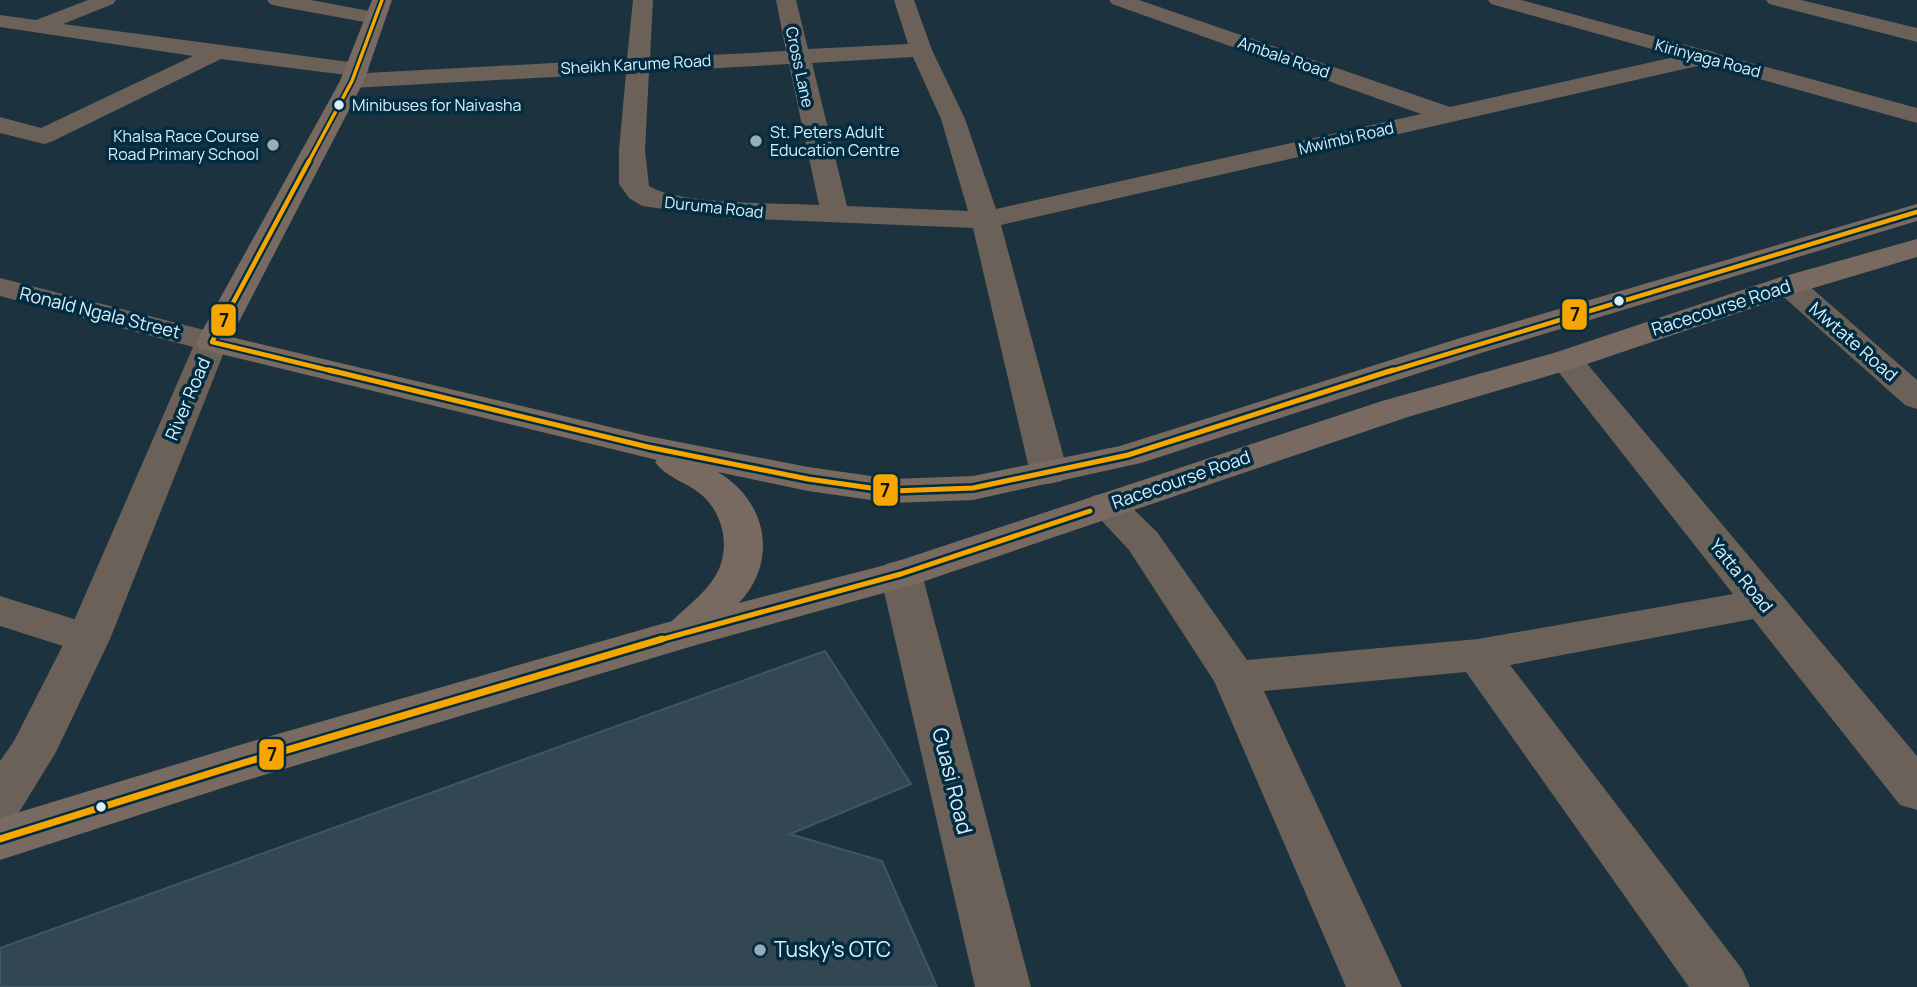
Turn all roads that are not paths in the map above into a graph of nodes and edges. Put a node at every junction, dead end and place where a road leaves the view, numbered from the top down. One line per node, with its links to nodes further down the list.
1 (106, 0): 11 (street)
2 (277, 0): 9 (street)
3 (643, 0): 17 (street, Duruma Road)
4 (786, 0): 15 (street, Cross Lane)
5 (904, 0): 13 (street)
6 (1119, 0): 19 (street, Ambala Road)
7 (1498, 0): 16 (street, Kirinyaga Road)
8 (1776, 0): 12 (street)
9 (379, 9): 18 (main road, River Road)
10 (0, 21): 11 (street, Sheikh Karume Road)
11 (37, 27): 14 (street, Sheikh Karume Road)
12 (1917, 34)
13 (921, 50): 15 (street, Sheikh Karume Road); 24 (street)
14 (218, 52): 18 (street, Sheikh Karume Road); 21 (street)
15 (797, 55): 17 (street, Sheikh Karume Road); 23 (street, Cross Lane)
16 (1706, 57): 19 (street, Mwimbi Road); 20 (street, Kirinyaga Road)
17 (638, 64): 18 (street, Sheikh Karume Road); 23 (street, Duruma Road)
18 (354, 76): 28 (main road, River Road)
19 (1448, 115): 24 (street, Mwimbi Road)
20 (1917, 116)
21 (0, 125)
22 (1917, 212): 32 (main road, Racecourse Road)
23 (835, 216): 24 (street, Duruma Road)
24 (985, 220): 32 (street)
25 (1917, 248): 26 (main road, Racecourse Road)
26 (1789, 285): 29 (main road, Racecourse Road); 30 (street, Mwtate Road)
27 (0, 287): 28 (street, Ronald Ngala Street)
28 (212, 342): 31 (main road, Ronald Ngala Street); 39 (street, River Road)
29 (1566, 360): 34 (main road, Racecourse Road); 36 (street, Yatta Road)
30 (1917, 398)
31 (648, 447): 33 (main road, Ronald Ngala Street); 38 (main road, Ronald Ngala Street)
32 (1049, 473): 33 (main road, Racecourse Road)
33 (891, 491)
34 (1106, 505): 35 (main road, Racecourse Road); 41 (street)
35 (901, 575): 38 (main road, Racecourse Road); 45 (street, Guasi Road)
36 (1763, 603): 40 (street); 42 (street, Yatta Road)
37 (0, 611): 39 (street)
38 (687, 632): 44 (main road, Racecourse Road)
39 (88, 639): 43 (street, River Road)
40 (1478, 655): 41 (street); 47 (street)
41 (1234, 677): 46 (street)
42 (1917, 792)
43 (0, 800)
44 (0, 839)
45 (1003, 987)
46 (1374, 987)
47 (1722, 987)

